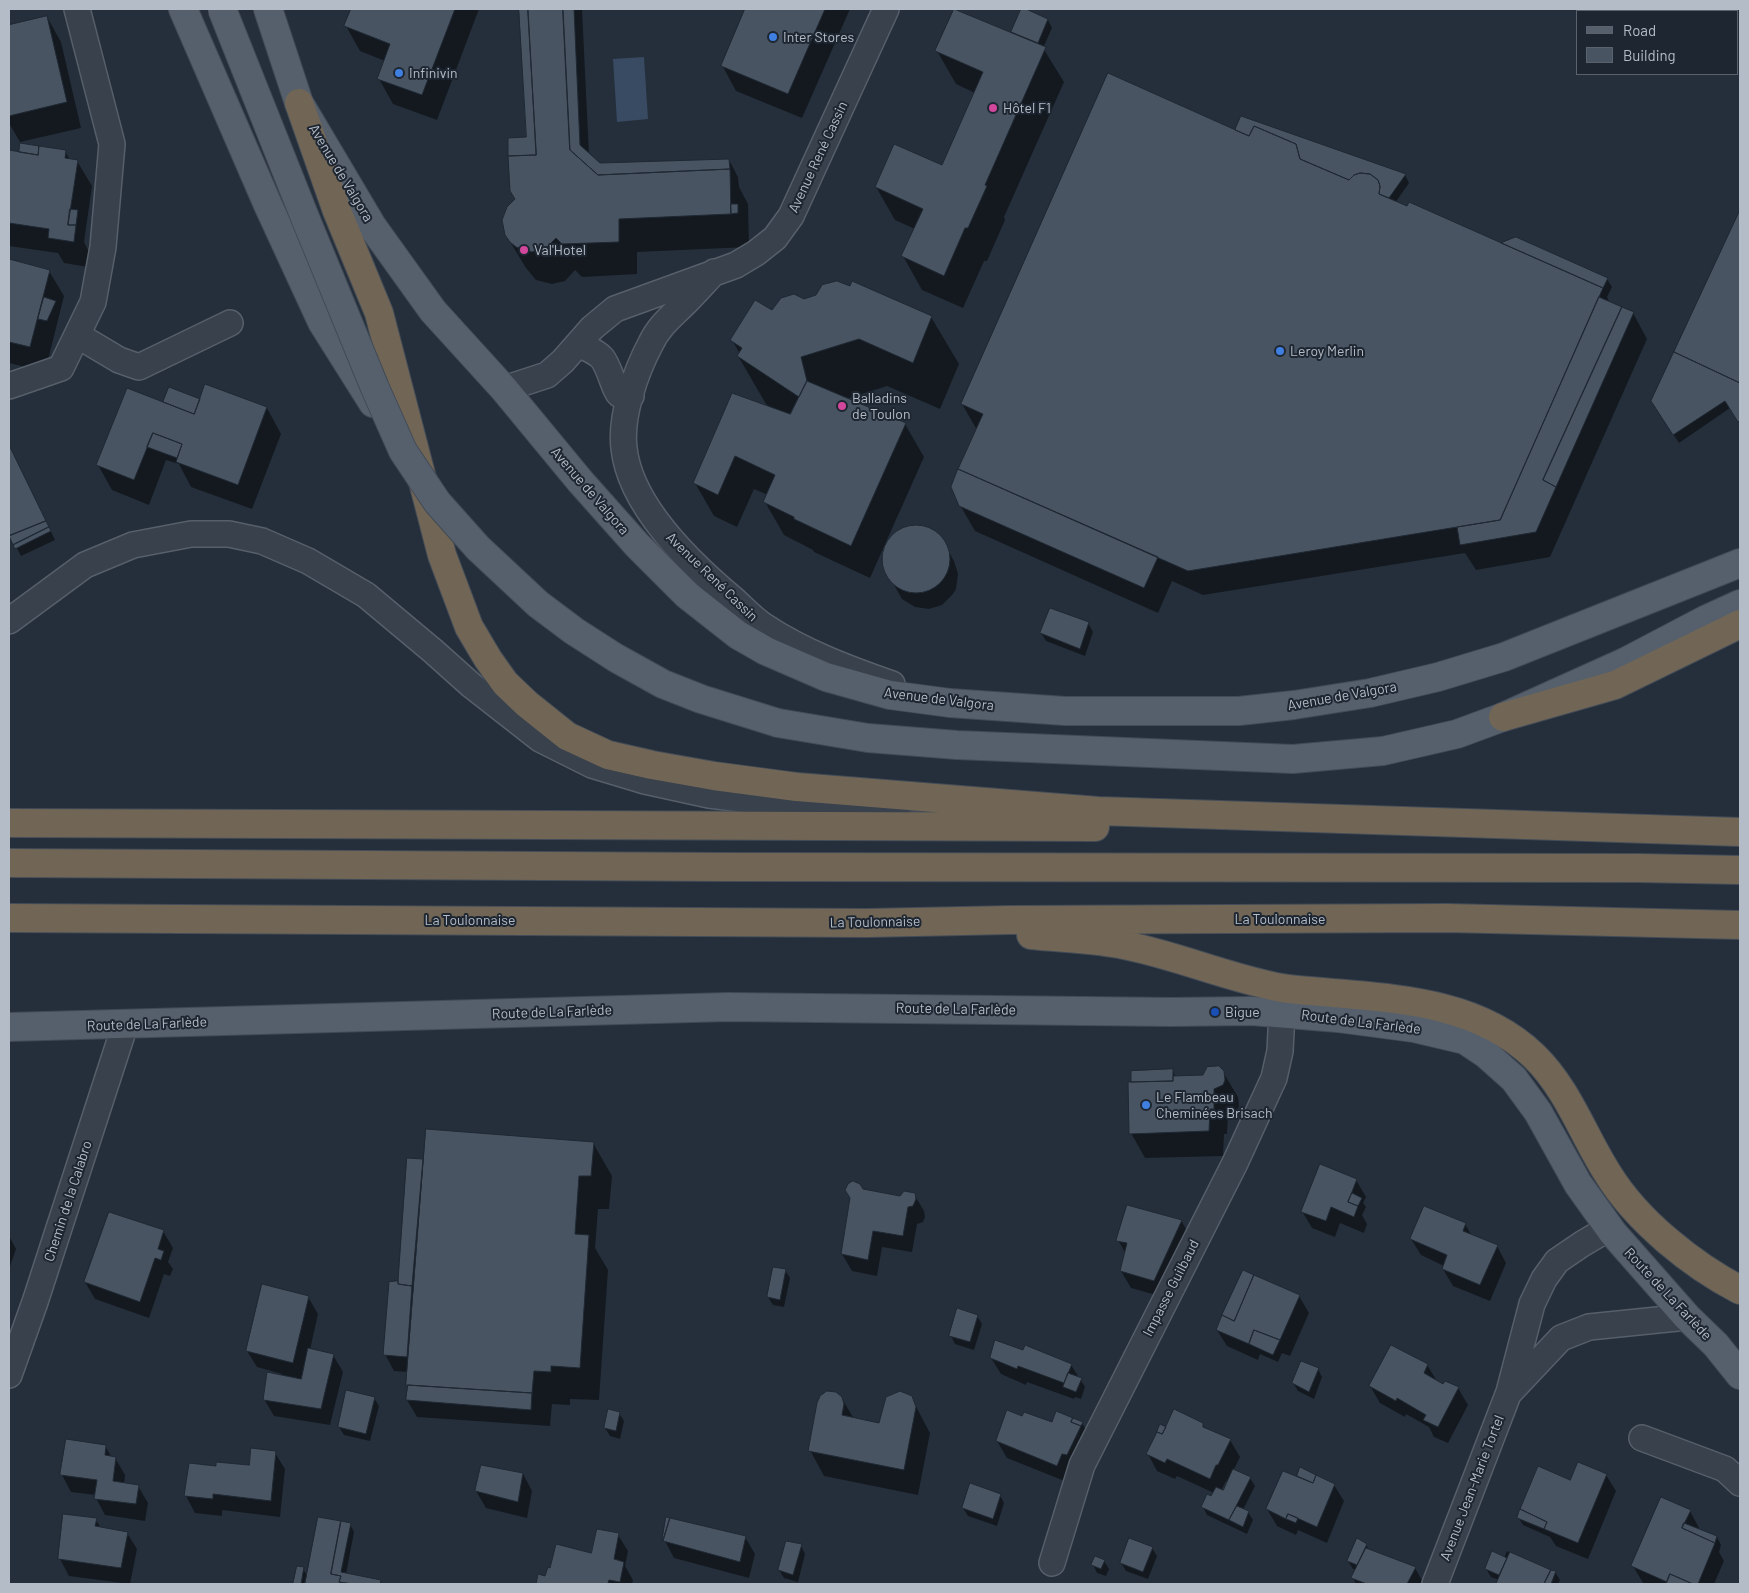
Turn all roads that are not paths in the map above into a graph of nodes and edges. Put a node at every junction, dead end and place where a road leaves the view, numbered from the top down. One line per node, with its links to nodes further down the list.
1 (77, 9): 9 (street)
2 (183, 9): 14 (main road, bridge)
3 (222, 9): 14 (main road, bridge)
4 (268, 9): 6 (main road, Avenue de Valgora)
5 (886, 9): 7 (street, Avenue René Cassin)
6 (299, 104): 12 (main road, Avenue de Valgora); 21 (highway)
7 (714, 272): 10 (street, Avenue René Cassin); 13 (street, Avenue René Cassin)
8 (230, 323): 9 (street)
9 (77, 335): 11 (street)
10 (578, 344): 12 (street, Avenue René Cassin); 13 (street)
11 (9, 386)
12 (504, 390): 19 (main road, Avenue de Valgora)
13 (631, 396): 19 (street, Avenue René Cassin)
14 (403, 451): 20 (main road, bridge)
15 (1740, 563): 19 (main road, Avenue de Valgora)
16 (1740, 604): 20 (main road)
17 (9, 621): 21 (street)
18 (1740, 624): 20 (highway)
19 (950, 703)
20 (1503, 717)
21 (1098, 811): 23 (highway)
22 (9, 823): 23 (highway)
23 (1644, 830): 24 (highway)
24 (1740, 832)
25 (9, 863): 26 (highway)
26 (1740, 870)
27 (9, 918): 28 (highway, La Toulonnaise)
28 (867, 923): 29 (highway, La Toulonnaise); 34 (highway)
29 (1740, 925)
30 (1282, 1013): 31 (main road, Route de La Farlède); 33 (main road, Route de La Farlède); 41 (street, Impasse Guilbaud)
31 (126, 1025): 32 (main road, Route de La Farlède); 36 (street, Chemin de la Calabro)
32 (9, 1027)
33 (1609, 1228): 35 (main road, Route de La Farlède); 38 (street, Avenue Jean-Marie Tortel)
34 (1740, 1290)
35 (1687, 1317): 37 (main road, Route de La Farlède); 38 (street, Avenue Jean-Marie Tortel)
36 (9, 1375)
37 (1740, 1375)
38 (1509, 1392): 42 (street, Avenue Jean-Marie Tortel)
39 (1642, 1438): 40 (street)
40 (1740, 1483)
41 (1052, 1563)
42 (1435, 1584)

